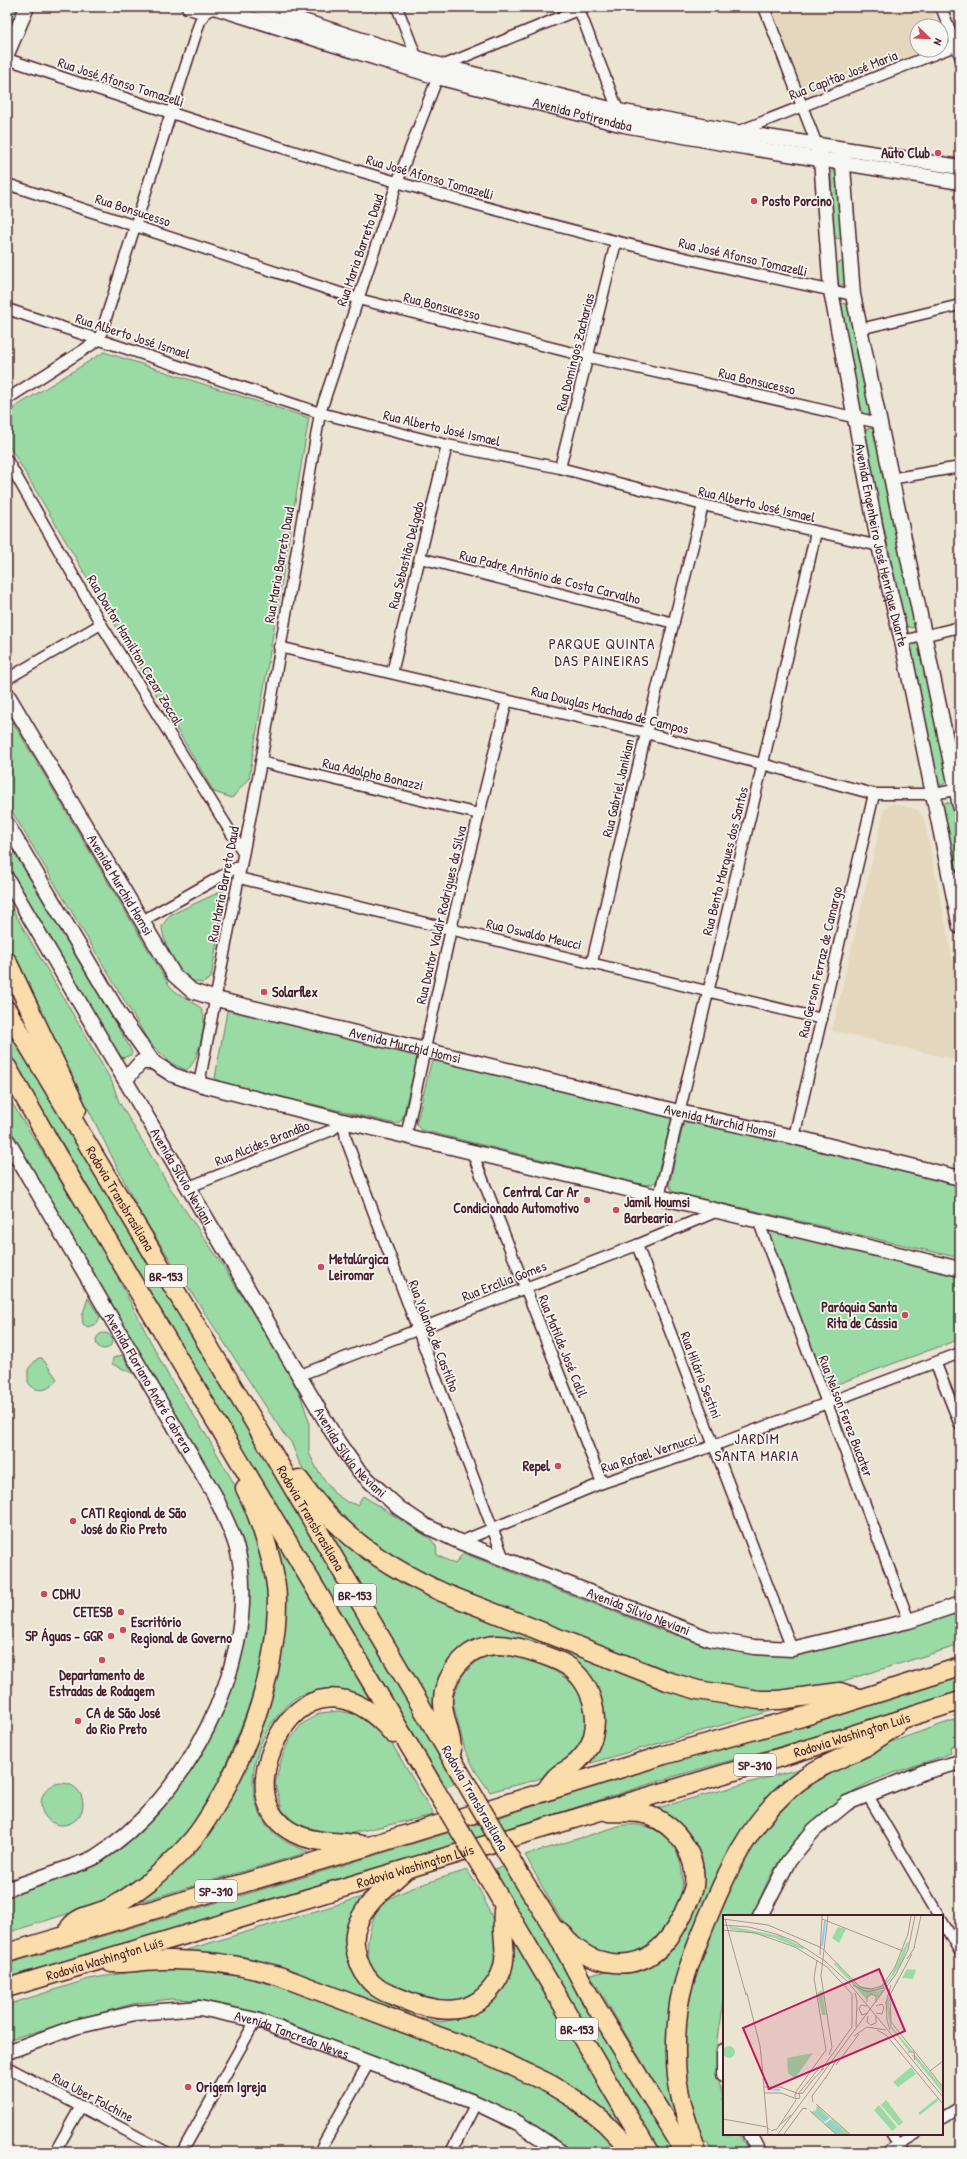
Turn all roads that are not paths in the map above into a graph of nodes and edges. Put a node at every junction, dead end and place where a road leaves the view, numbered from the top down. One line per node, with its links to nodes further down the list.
1 (26, 7): 9 (main road)
2 (260, 7): 11 (main road, Avenida Potirendaba)
3 (398, 7): 11 (street)
4 (764, 7): 15 (street)
5 (941, 7): 8 (street)
6 (581, 8): 13 (street); 16 (street)
7 (203, 11): 14 (main road, Avenida Potirendaba); 17 (street)
8 (958, 45): 10 (street); 15 (street, Rua Capitão José Maria)
9 (7, 54)
10 (960, 56)
11 (417, 58): 13 (main road, Avenida Potirendaba); 14 (street)
12 (7, 59): 17 (street, Rua José Afonso Tomazelli)
13 (439, 71): 14 (main road, Avenida Potirendaba); 16 (main road, Avenida Potirendaba); 18 (main road, Avenida Potirendaba); 26 (street, Rua Maria Barreto Daud)
14 (421, 72)
15 (802, 106): 19 (street, Rua Capitão José Maria); 20 (street)
16 (618, 111): 18 (street); 19 (main road, Avenida Potirendaba)
17 (172, 114): 26 (street, Rua José Afonso Tomazelli); 28 (street)
18 (624, 125): 19 (main road, Avenida Potirendaba)
19 (735, 139): 20 (main road, Avenida Potirendaba); 22 (main road, Avenida Potirendaba)
20 (817, 145): 21 (main road, Avenida Potirendaba); 22 (main road, Avenida Engenheiro José Henrique Duarte)
21 (842, 149): 23 (main road, Avenida Engenheiro José Henrique Duarte); 24 (main road, Avenida Potirendaba)
22 (821, 159): 23 (main road, Avenida Potirendaba); 31 (main road, Avenida Engenheiro José Henrique Duarte)
23 (842, 163): 25 (main road, Avenida Potirendaba); 30 (main road, Avenida Engenheiro José Henrique Duarte)
24 (960, 167)
25 (960, 182)
26 (397, 183): 29 (street, Rua José Afonso Tomazelli); 34 (street, Rua Maria Barreto Daud)
27 (7, 184): 28 (street, Rua Bonsucesso)
28 (136, 226): 34 (street, Rua Bonsucesso); 38 (street)
29 (616, 242): 32 (street, Rua José Afonso Tomazelli); 39 (street, Rua Domingos Zacharias)
30 (849, 251): 31 (main road); 33 (main road, Avenida Engenheiro José Henrique Duarte)
31 (827, 252): 32 (main road, Avenida Engenheiro José Henrique Duarte)
32 (831, 291): 33 (street, Rua José Afonso Tomazelli); 42 (main road, Avenida Engenheiro José Henrique Duarte)
33 (853, 295): 37 (main road, Avenida Engenheiro José Henrique Duarte)
34 (358, 299): 39 (street, Rua Bonsucesso); 41 (street, Rua Maria Barreto Daud)
35 (960, 305): 37 (street)
36 (7, 309): 38 (street, Rua Alberto José Ismael)
37 (860, 328): 43 (main road, Avenida Engenheiro José Henrique Duarte)
38 (99, 340): 40 (street); 41 (street, Rua Alberto José Ismael)
39 (589, 357): 42 (street, Rua Bonsucesso); 47 (street, Rua Domingos Zacharias)
40 (7, 399)
41 (320, 413): 44 (street, Rua Alberto José Ismael); 58 (street, Rua Maria Barreto Daud)
42 (856, 418): 43 (street, Rua Bonsucesso); 51 (main road, Avenida Engenheiro José Henrique Duarte)
43 (879, 423): 48 (main road, Avenida Engenheiro José Henrique Duarte)
44 (447, 445): 47 (street, Rua Alberto José Ismael); 52 (street, Rua Sebastião Delgado)
45 (7, 460): 54 (street, Rua Doutor Hamilton Cezar Zoccal)
46 (960, 467): 48 (street)
47 (560, 468): 49 (street, Rua Alberto José Ismael)
48 (890, 479): 56 (main road, Avenida Engenheiro José Henrique Duarte)
49 (703, 505): 50 (street, Rua Alberto José Ismael); 53 (street, Rua Gabriel Janikian)
50 (816, 532): 51 (street, Rua Alberto José Ismael); 65 (street, Rua Bento Marques dos Santos)
51 (879, 546): 57 (main road, Avenida Engenheiro José Henrique Duarte)
52 (420, 558): 53 (street, Rua Padre Antônio de Costa Carvalho); 59 (street, Rua Sebastião Delgado)
53 (674, 623): 63 (street, Rua Gabriel Janikian)
54 (101, 624): 60 (street); 72 (street, Rua Doutor Hamilton Cezar Zoccal)
55 (960, 627): 56 (street)
56 (925, 635): 57 (street); 66 (main road, Avenida Engenheiro José Henrique Duarte)
57 (902, 641): 68 (main road, Avenida Engenheiro José Henrique Duarte)
58 (279, 647): 59 (street, Rua Douglas Machado de Campos); 64 (street, Rua Maria Barreto Daud)
59 (392, 673): 62 (street, Rua Douglas Machado de Campos)
60 (7, 679)
61 (7, 694): 76 (main road, Avenida Murchid Homsi)
62 (506, 700): 63 (street, Rua Douglas Machado de Campos); 70 (street, Rua Doutor Valdir Rodrigues da Silva)
63 (646, 733): 65 (street, Rua Douglas Machado de Campos); 80 (street, Rua Gabriel Janikian)
64 (261, 762): 70 (street, Rua Adolpho Bonazzi); 72 (street, Rua Maria Barreto Daud)
65 (763, 763): 67 (street, Rua Douglas Machado de Campos); 81 (street, Rua Bento Marques dos Santos)
66 (958, 789): 68 (street, Rua Douglas Machado de Campos); 69 (main road, Avenida Engenheiro José Henrique Duarte)
67 (874, 794): 68 (street, Rua Douglas Machado de Campos); 84 (street, Rua Gerson Ferraz de Camargo)
68 (934, 794): 77 (main road, Avenida Engenheiro José Henrique Duarte)
69 (960, 806)
70 (479, 814): 78 (street, Rua Doutor Valdir Rodrigues da Silva)
71 (7, 824): 86 (main road)
72 (244, 852): 73 (street, Rua Maria Barreto Daud)
73 (241, 865): 74 (street, Rua Maria Barreto Daud); 76 (street)
74 (239, 878): 78 (street, Rua Oswaldo Meucci); 82 (street, Rua Maria Barreto Daud)
75 (7, 879): 88 (main road, Avenida Sílvio Neviani)
76 (142, 921): 82 (main road, Avenida Murchid Homsi)
77 (960, 927)
78 (451, 929): 80 (street, Rua Oswaldo Meucci); 85 (street, Rua Doutor Valdir Rodrigues da Silva)
79 (7, 961): 94 (highway)
80 (592, 962): 81 (street, Rua Oswaldo Meucci)
81 (707, 992): 84 (street, Rua Oswaldo Meucci); 92 (street, Rua Bento Marques dos Santos)
82 (216, 999): 85 (main road, Avenida Murchid Homsi); 90 (street, Rua Maria Barreto Daud)
83 (7, 1010): 94 (highway, Rodovia Transbrasiliana / BR-153)
84 (822, 1019): 96 (street, Rua Gerson Ferraz de Camargo)
85 (425, 1049): 92 (main road, Avenida Murchid Homsi); 95 (street, Rua Doutor Valdir Rodrigues da Silva)
86 (153, 1062): 88 (main road); 90 (main road)
87 (7, 1067): 91 (highway, Rodovia Transbrasiliana / BR-153)
88 (126, 1079): 100 (main road, Avenida Sílvio Neviani)
89 (7, 1084): 91 (highway)
90 (199, 1084): 93 (main road)
91 (32, 1111): 114 (highway, Rodovia Transbrasiliana / BR-153)
92 (679, 1112): 96 (main road, Avenida Murchid Homsi); 101 (street, Rua Bento Marques dos Santos)
93 (343, 1121): 95 (main road); 100 (street, Rua Alcides Brandão); 107 (street, Rua Yolando de Castilho)
94 (81, 1134): 113 (highway, Rodovia Transbrasiliana / BR-153)
95 (406, 1136): 98 (main road)
96 (794, 1137): 99 (main road, Avenida Murchid Homsi)
97 (7, 1140): 135 (main road, Avenida Floriano André Cabrera)
98 (472, 1152): 101 (main road); 106 (street, Rua Matilde José Calil)
99 (960, 1178)
100 (189, 1187): 110 (main road, Avenida Sílvio Neviani)
101 (659, 1197): 102 (main road)
102 (718, 1211): 103 (main road); 104 (street, Rua Ercília Gomes)
103 (758, 1220): 105 (main road); 111 (street, Rua Nelson Ferez Bucater)
104 (638, 1245): 106 (street, Rua Ercília Gomes); 115 (street, Rua Hilário Sestini)
105 (960, 1269)
106 (525, 1288): 107 (street, Rua Ercília Gomes); 116 (street, Rua Matilde José Calil)
107 (416, 1330): 110 (street, Rua Ercília Gomes); 117 (street, Rua Yolando de Castilho)
108 (960, 1353): 109 (street, Rua Rafael Vernucci)
109 (936, 1364): 111 (street, Rua Rafael Vernucci); 112 (street)
110 (300, 1375): 118 (main road, Avenida Sílvio Neviani)
111 (826, 1403): 115 (street, Rua Rafael Vernucci); 121 (street, Rua Nelson Ferez Bucater)
112 (960, 1425)
113 (258, 1430): 124 (highway); 128 (highway, Rodovia Transbrasiliana / BR-153)
114 (228, 1440): 127 (highway, Rodovia Transbrasiliana / BR-153); 141 (highway)
115 (713, 1446): 116 (street, Rua Rafael Vernucci); 122 (street, Rua Hilário Sestini)
116 (602, 1483): 117 (street, Rua Rafael Vernucci)
117 (493, 1529): 118 (street, Rua Rafael Vernucci); 119 (street, Rua Yolando de Castilho)
118 (460, 1542): 119 (main road, Avenida Sílvio Neviani)
119 (504, 1559): 122 (main road, Avenida Sílvio Neviani)
120 (960, 1604): 121 (main road, Avenida Sílvio Neviani)
121 (908, 1621): 122 (main road, Avenida Sílvio Neviani)
122 (792, 1649)
123 (960, 1667): 124 (highway, SP-310)
124 (859, 1698): 130 (highway, SP-310)
125 (960, 1701): 126 (highway, Rodovia Washington Luís / SP-310)
126 (913, 1715): 132 (highway, Rodovia Washington Luís / SP-310); 167 (highway)
127 (409, 1747): 133 (highway); 136 (highway, Rodovia Transbrasiliana / BR-153, bridge)
128 (452, 1759): 130 (highway); 140 (highway, Rodovia Transbrasiliana / BR-153, bridge)
129 (960, 1762): 131 (main road)
130 (544, 1792): 133 (highway, SP-310)
131 (867, 1794): 137 (main road); 138 (street)
132 (596, 1811): 134 (highway, Rodovia Washington Luís / SP-310); 140 (highway)
133 (369, 1846): 141 (highway, SP-310)
134 (407, 1868): 136 (highway); 144 (highway, Rodovia Washington Luís / SP-310)
135 (7, 1889)
136 (504, 1905): 165 (highway, Rodovia Transbrasiliana / BR-153)
137 (762, 1915)
138 (938, 1915)
139 (943, 1923): 142 (street)
140 (554, 1929): 166 (highway, Rodovia Transbrasiliana / BR-153)
141 (63, 1936): 143 (highway, SP-310)
142 (960, 1952)
143 (7, 1953)
144 (98, 1962): 145 (highway, Rodovia Washington Luís / SP-310); 164 (highway)
145 (7, 1988)
146 (256, 2020): 147 (main road, Avenida Tancredo Neves); 148 (main road, Avenida Tancredo Neves); 160 (street)
147 (7, 2052)
148 (369, 2062): 150 (main road, Avenida Tancredo Neves); 161 (street)
149 (7, 2067): 151 (street, Rua Uber Folchine)
150 (476, 2103): 162 (street); 163 (main road, Avenida Tancredo Neves)
151 (81, 2106): 158 (street); 159 (street, Rua Uber Folchine)
152 (960, 2107): 153 (street)
153 (943, 2117)
154 (750, 2135): 168 (main road)
155 (893, 2135): 157 (street)
156 (915, 2135): 157 (street)
157 (900, 2148): 169 (street)
158 (56, 2152)
159 (166, 2152)
160 (182, 2152)
161 (319, 2152)
162 (451, 2152)
163 (561, 2152)
164 (633, 2152)
165 (649, 2152)
166 (685, 2152)
167 (698, 2152)
168 (759, 2152)
169 (886, 2152)

